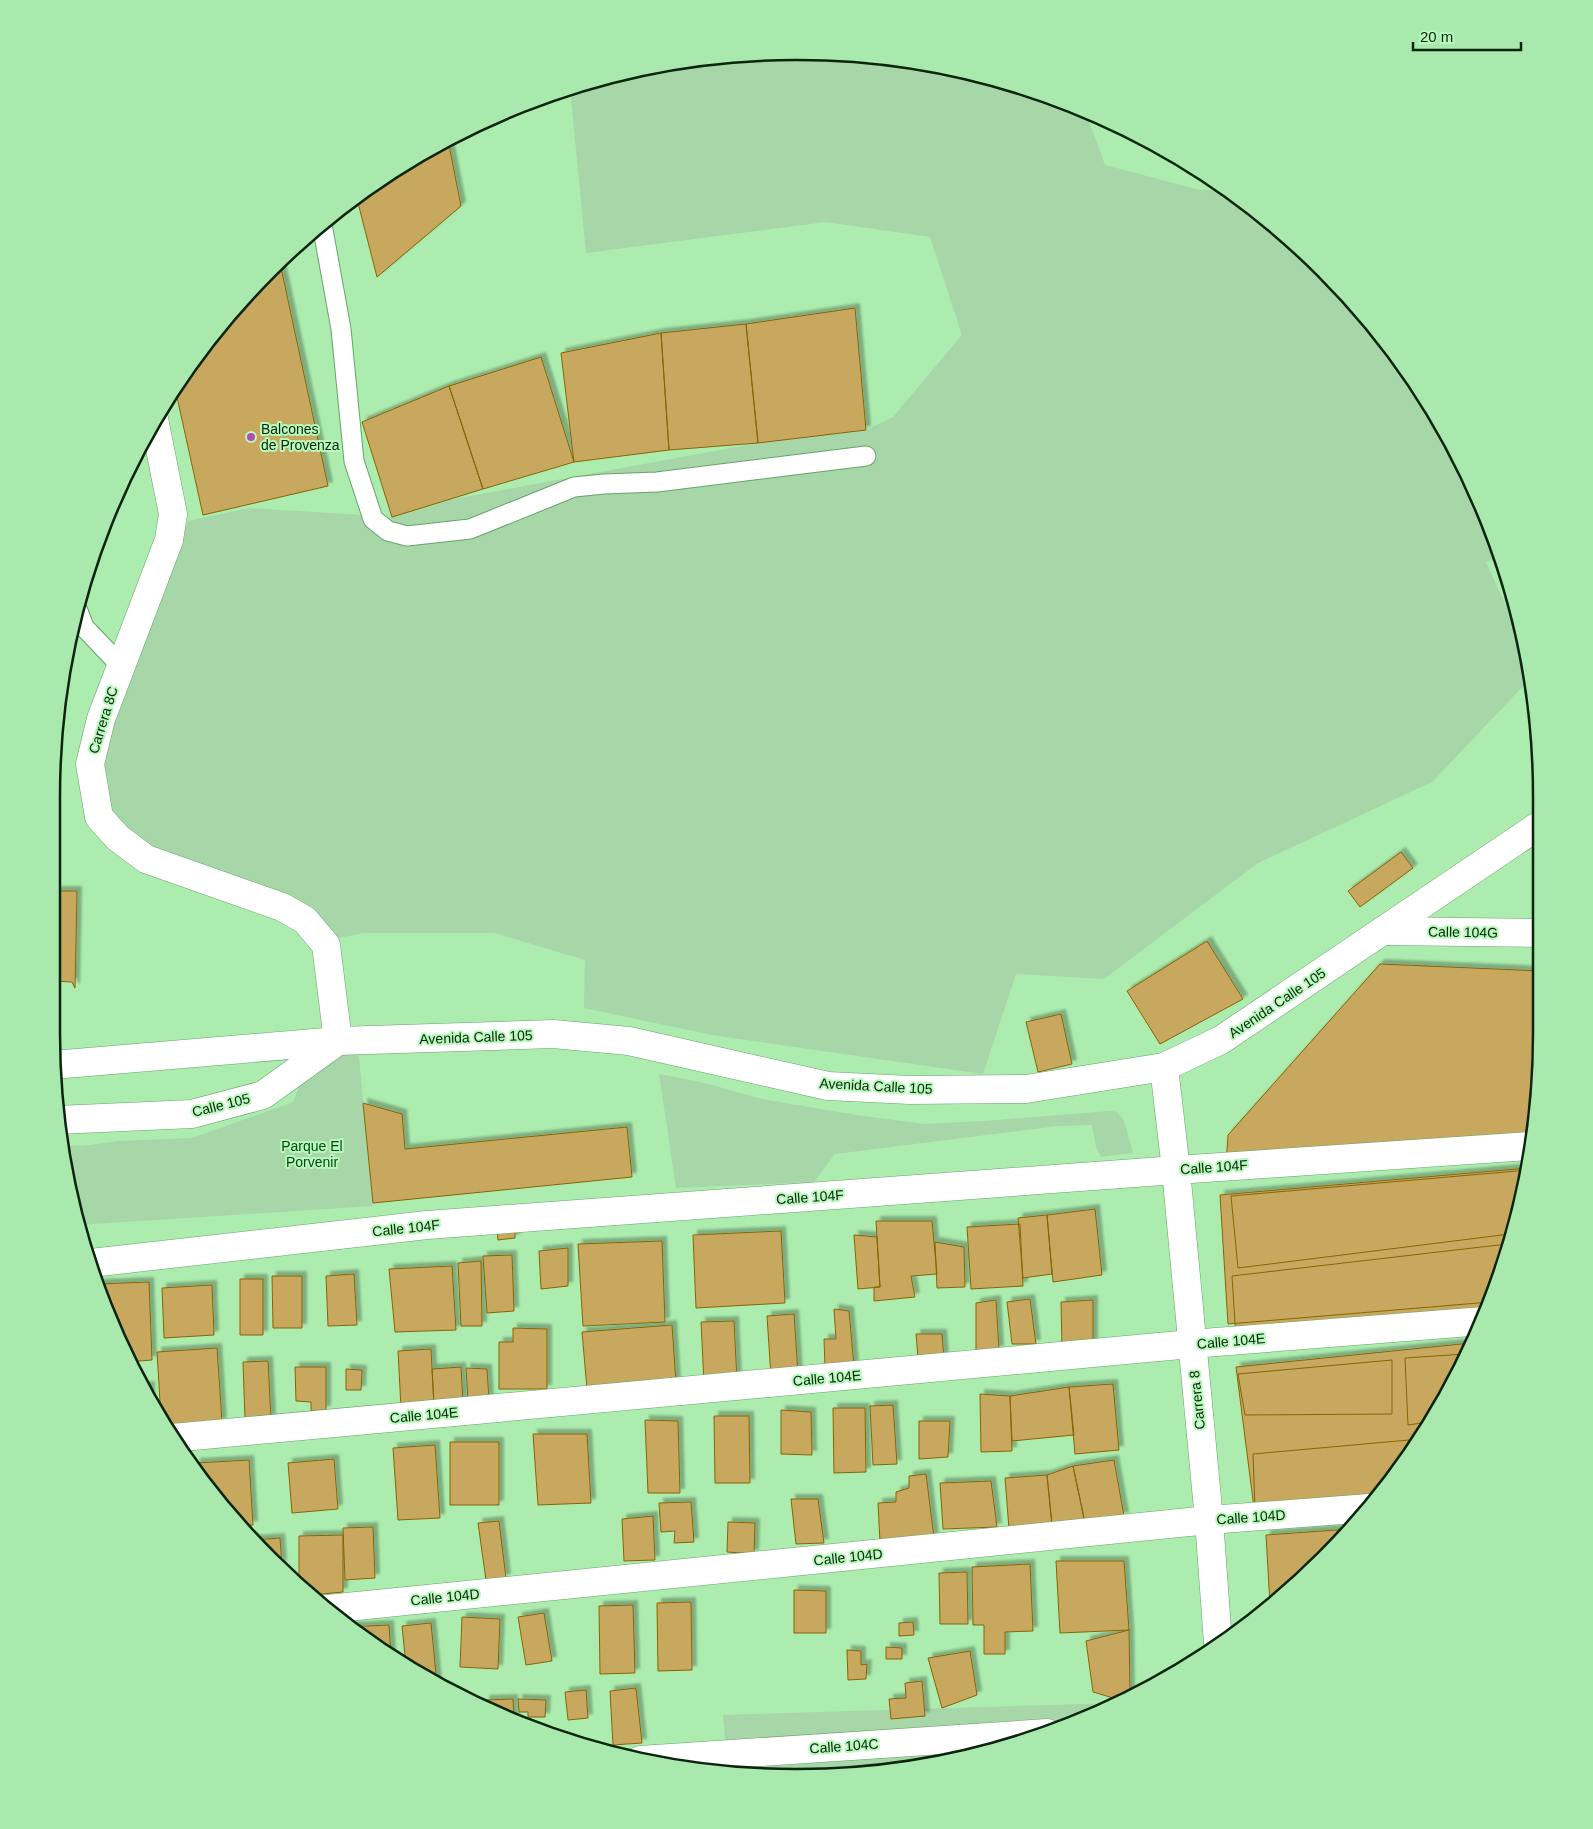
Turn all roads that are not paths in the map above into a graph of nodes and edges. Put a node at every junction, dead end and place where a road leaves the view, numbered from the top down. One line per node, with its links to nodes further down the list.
1 (324, 232): 3 (lane)
2 (157, 433): 5 (street, Carrera 8C)
3 (866, 456)
4 (82, 621): 5 (lane)
5 (121, 666): 9 (street, Carrera 8C)
6 (1533, 829): 7 (street, Avenida Calle 105)
7 (1384, 931): 8 (street, Calle 104G); 11 (street, Avenida Calle 105)
8 (1533, 933)
9 (338, 1041): 10 (street, Avenida Calle 105); 11 (street, Avenida Calle 105); 12 (street, Calle 105)
10 (61, 1064)
11 (1164, 1067): 14 (street, Carrera 8)
12 (65, 1120)
13 (1524, 1146): 14 (street, Calle 104F)
14 (1176, 1170): 15 (street, Calle 104F); 17 (street, Carrera 8)
15 (97, 1262)
16 (1473, 1322): 17 (street, Calle 104E)
17 (1191, 1344): 18 (street, Calle 104E); 20 (street, Carrera 8)
18 (181, 1437)
19 (1358, 1509): 20 (street, Calle 104D)
20 (1209, 1520): 21 (street, Calle 104D); 22 (street, Carrera 8)
21 (337, 1608)
22 (1218, 1637)
23 (1016, 1735): 24 (street, Calle 104C)
24 (670, 1758)

